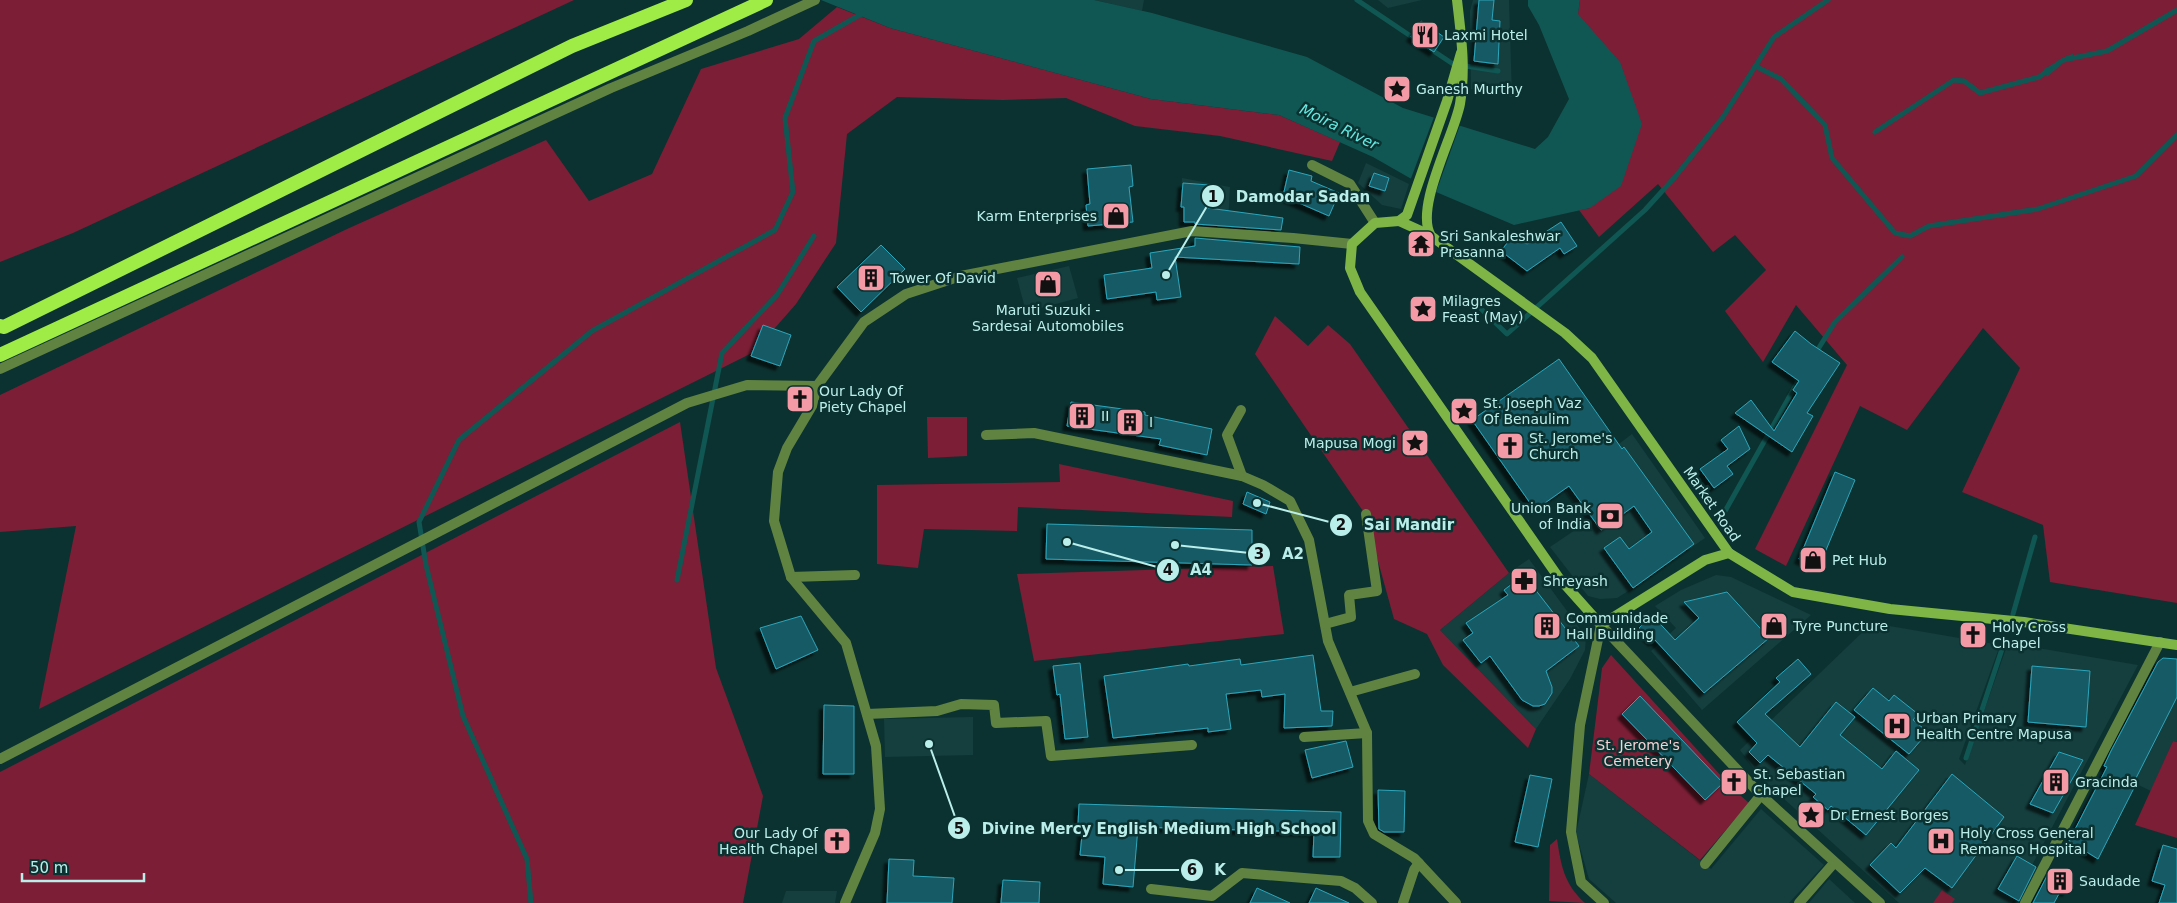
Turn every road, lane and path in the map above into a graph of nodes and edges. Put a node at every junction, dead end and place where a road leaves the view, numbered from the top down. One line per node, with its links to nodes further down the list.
1 (686, 0): 11 (highway)
2 (766, 0): 12 (highway)
3 (815, 0): 13 (street)
4 (1457, 0): 5 (main road)
5 (1463, 47): 7 (main road); 9 (main road)
6 (1312, 165): 8 (street)
7 (1399, 221): 8 (main road); 9 (main road, Market Road)
8 (1375, 223): 10 (main road)
9 (1431, 236): 19 (main road, Market Road)
10 (1352, 244): 14 (street); 23 (main road)
11 (0, 326)
12 (0, 355)
13 (0, 369)
14 (817, 386): 21 (street); 32 (street)
15 (1241, 410): 17 (street)
16 (986, 435): 17 (street)
17 (1242, 476): 22 (street)
18 (1366, 514): 22 (street)
19 (1729, 553): 23 (main road); 24 (main road, Market Road)
20 (855, 576): 21 (street)
21 (791, 577): 28 (street)
22 (1325, 624): 27 (street)
23 (1601, 624): 33 (street); 42 (street)
24 (2160, 642): 25 (main road, Market Road); 45 (street)
25 (2177, 645)
26 (1415, 674): 27 (street)
27 (1350, 692): 29 (street)
28 (867, 714): 31 (street); 38 (street)
29 (1367, 733): 30 (street); 34 (street)
30 (1304, 737)
31 (1192, 745)
32 (0, 758)
33 (1761, 795): 35 (street); 36 (street)
34 (1418, 863): 40 (street); 41 (street)
35 (1834, 863): 43 (street); 44 (street)
36 (1705, 864)
37 (1152, 889): 39 (street)
38 (844, 903)
39 (1372, 903)
40 (1403, 903)
41 (1456, 903)
42 (1604, 903)
43 (1800, 903)
44 (1880, 903)
45 (2025, 903)

